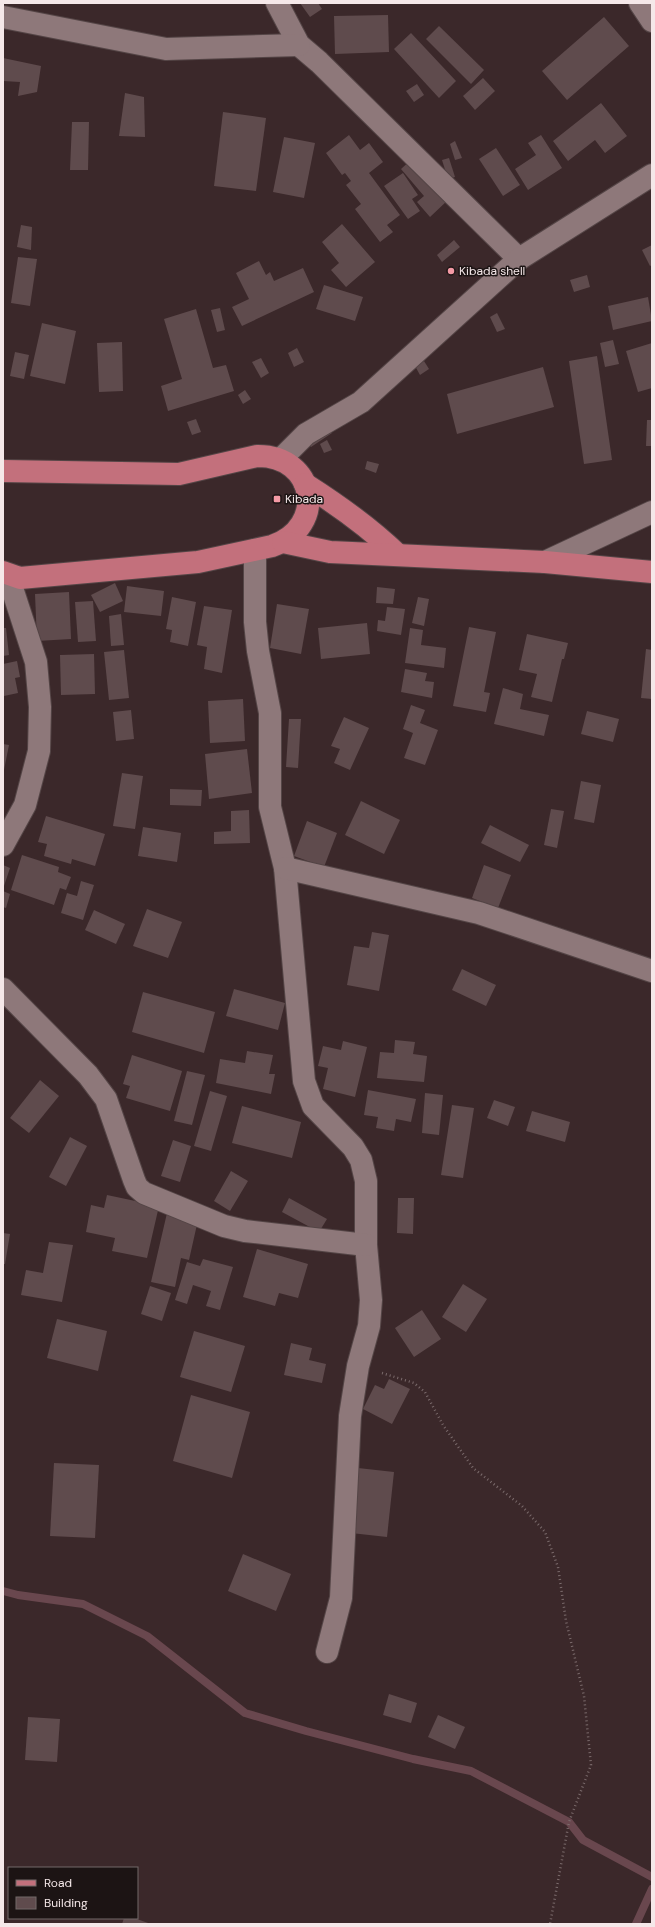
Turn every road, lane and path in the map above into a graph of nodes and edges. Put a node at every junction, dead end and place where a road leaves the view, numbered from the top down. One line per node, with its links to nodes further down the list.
1 (277, 3): 5 (street)
2 (640, 3): 4 (street)
3 (3, 17): 5 (street)
4 (652, 21)
5 (299, 45): 7 (street)
6 (652, 175): 7 (street)
7 (519, 259): 8 (street)
8 (281, 459): 9 (main road); 10 (main road)
9 (3, 471)
10 (305, 484): 12 (main road); 14 (main road)
11 (652, 512): 15 (street)
12 (283, 542): 13 (main road); 14 (main road)
13 (254, 550): 17 (main road); 19 (street)
14 (397, 554): 15 (main road)
15 (545, 562): 16 (main road)
16 (652, 572)
17 (9, 577): 18 (street)
18 (3, 845)
19 (285, 868): 20 (street); 22 (street)
20 (652, 971)
21 (3, 989): 22 (street)
22 (366, 1245): 23 (street)
23 (358, 1366): 24 (street); 25 (path)
24 (327, 1652)
25 (550, 1924)

